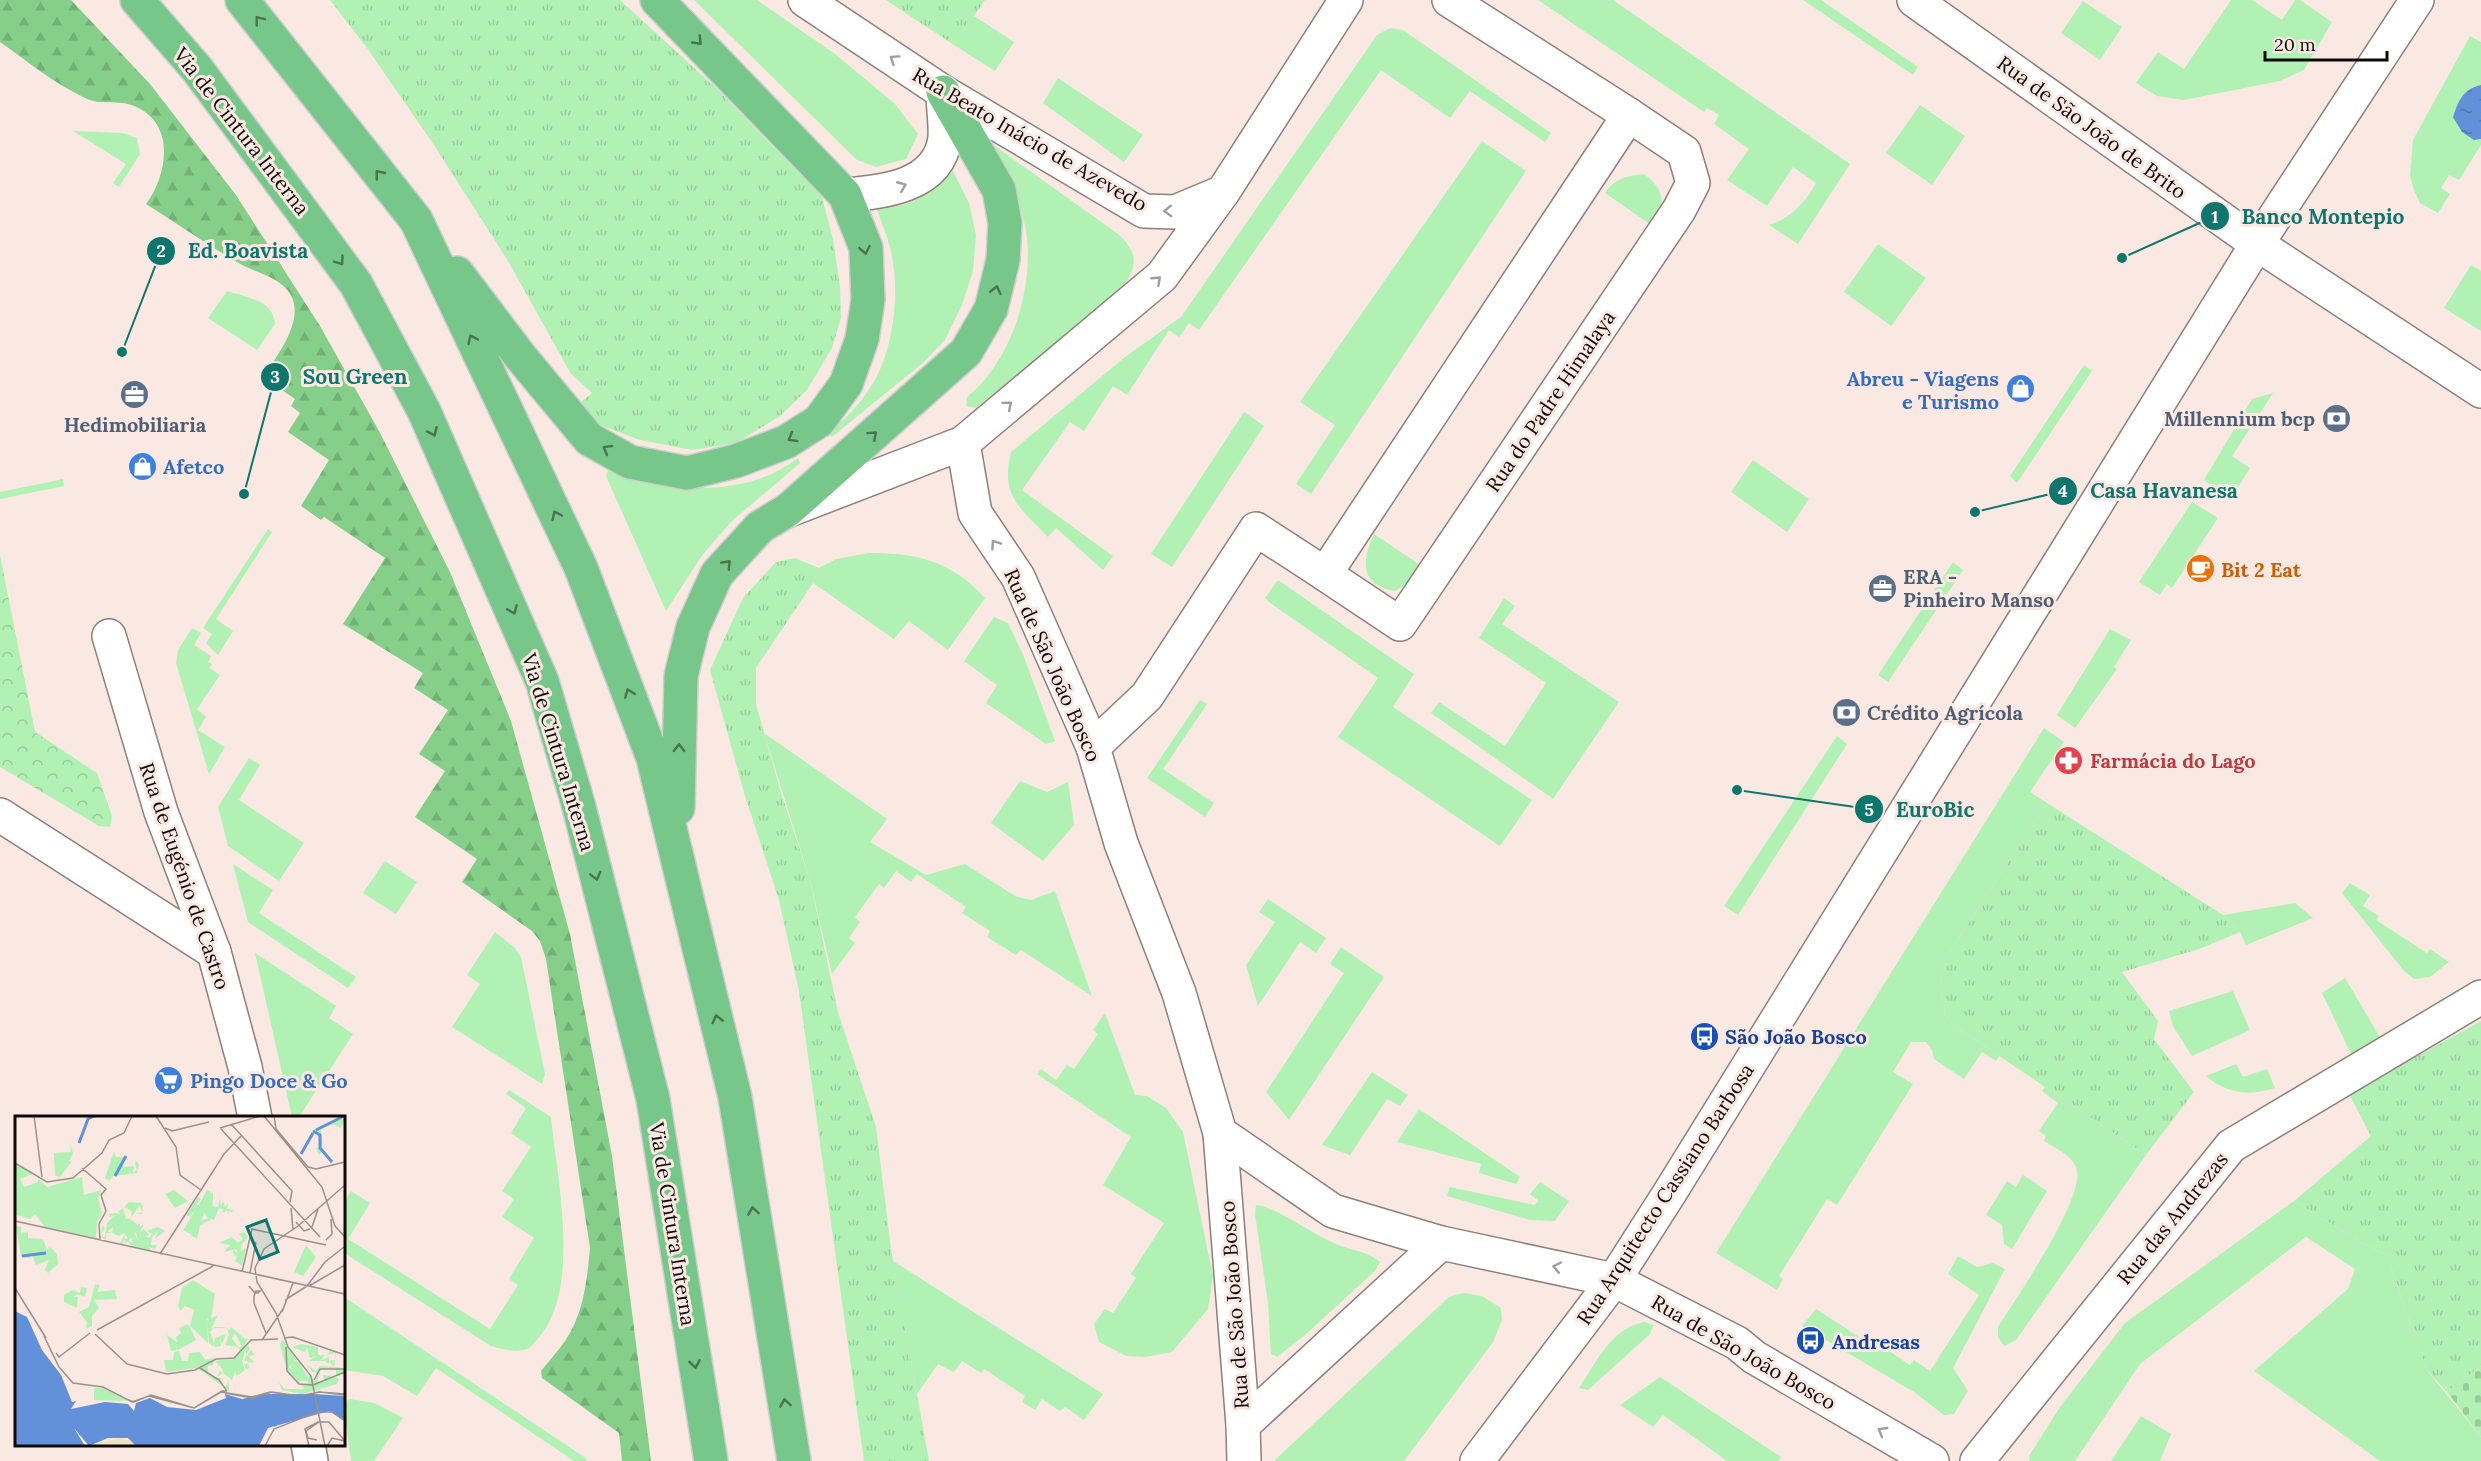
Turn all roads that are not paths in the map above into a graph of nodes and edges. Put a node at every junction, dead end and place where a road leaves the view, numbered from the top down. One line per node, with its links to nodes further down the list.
1 (137, 0): 32 (highway, Via de Cintura Interna, one-way to 32)
2 (242, 0): 13 (highway, one-way to 2)
3 (805, 0): 9 (street, Rua Beato Inácio de Azevedo, one-way to 3)
4 (1346, 0): 11 (street)
5 (1449, 0): 10 (street, Rua do Padre Himalaya)
6 (1914, 0): 14 (street, Rua de São João de Brito)
7 (2417, 0): 14 (street, Rua Arquitecto Cassiano Barbosa)
8 (668, 5): 12 (highway, one-way to 12)
9 (943, 92): 11 (street, Rua Beato Inácio de Azevedo, one-way to 9); 12 (street, one-way to 9); 17 (highway, one-way to 9)
10 (1629, 115): 18 (street); 18 (street, Rua do Padre Himalaya)
11 (1223, 192): 16 (street, one-way to 11)
12 (844, 195): 13 (highway, one-way to 13)
13 (416, 220): 22 (highway, one-way to 13)
14 (2257, 244): 15 (street, Rua de São João de Brito); 28 (street, Rua Arquitecto Cassiano Barbosa)
15 (2481, 391)
16 (963, 443): 17 (street); 20 (street, Rua de São João Bosco, one-way to 16)
17 (788, 510): 22 (highway, one-way to 17)
18 (1325, 574): 20 (street, Rua do Padre Himalaya)
19 (109, 636): 23 (street, Rua de Eugénio de Castro)
20 (1093, 747): 26 (street, Rua de São João Bosco)
21 (0, 815): 23 (street)
22 (677, 849): 33 (highway, one-way to 22)
23 (214, 952): 25 (street, Rua de Eugénio de Castro)
24 (2481, 997): 37 (street, Rua das Andrezas)
25 (255, 1116)
26 (1221, 1133): 27 (street, Rua de São João Bosco); 29 (street, Rua de São João Bosco)
27 (1441, 1243): 28 (street, Rua de São João Bosco, one-way to 27); 29 (street, Rua de São João Bosco)
28 (1614, 1280): 35 (street, Rua Arquitecto Cassiano Barbosa); 36 (street, Rua de São João Bosco, one-way to 28)
29 (1243, 1425): 34 (street)
30 (308, 1446): 31 (street)
31 (311, 1461)
32 (711, 1461)
33 (794, 1461)
34 (1244, 1461)
35 (1477, 1461)
36 (1932, 1461)
37 (1977, 1461)

